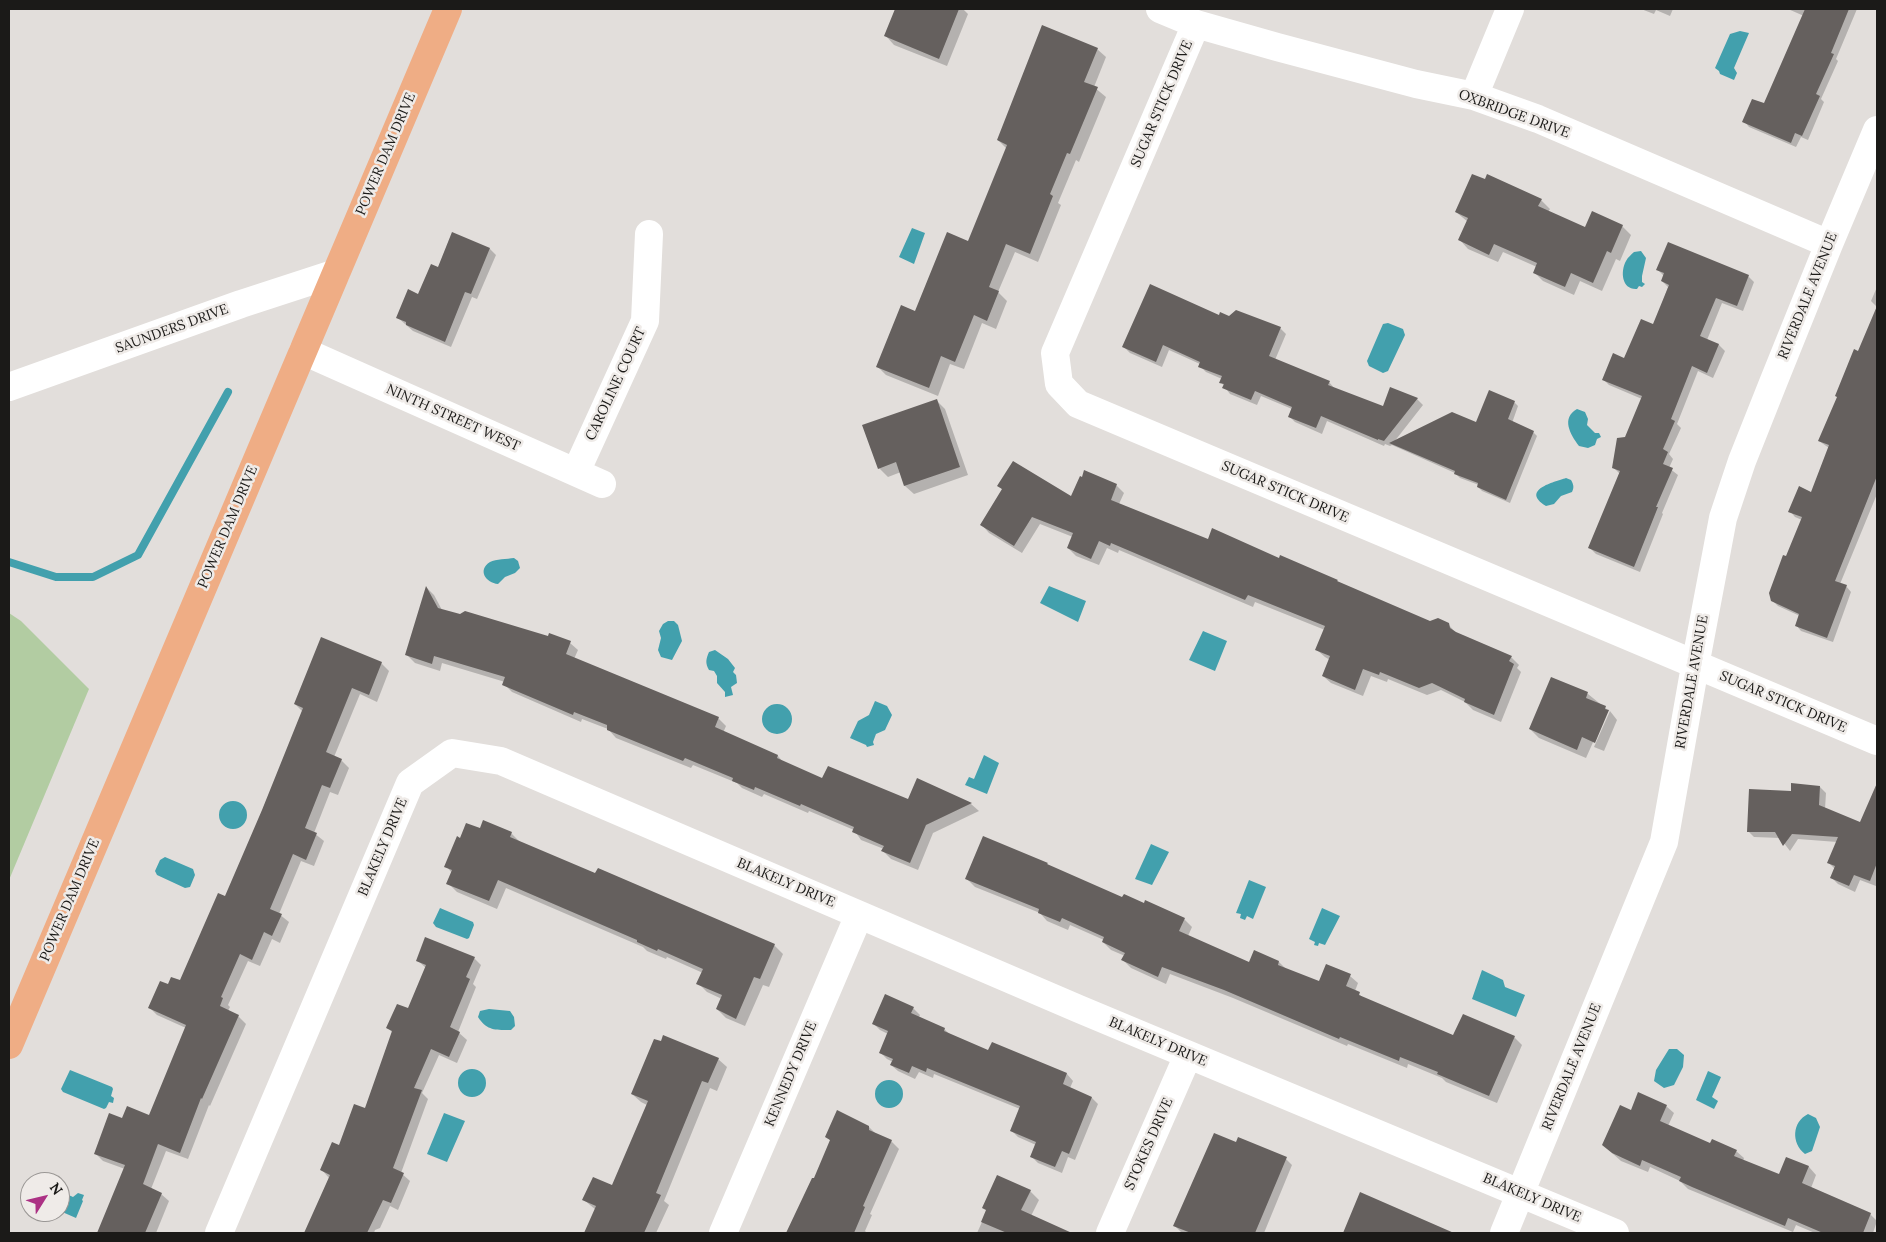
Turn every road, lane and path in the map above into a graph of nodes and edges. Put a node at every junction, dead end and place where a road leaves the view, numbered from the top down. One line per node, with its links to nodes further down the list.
1 (448, 9): 9 (main road, POWER DAM DRIVE)
2 (1160, 9): 4 (street, OXBRIDGE DRIVE)
3 (1510, 9): 5 (street)
4 (1196, 24): 5 (street, OXBRIDGE DRIVE); 14 (street, SUGAR STICK DRIVE)
5 (1474, 96): 8 (street, OXBRIDGE DRIVE)
6 (1877, 130): 8 (street, RIVERDALE AVENUE)
7 (650, 234): 12 (street, CAROLINE COURT)
8 (1829, 244): 14 (street, RIVERDALE AVENUE)
9 (336, 273): 10 (main road, POWER DAM DRIVE); 11 (street, SAUNDERS DRIVE)
10 (303, 351): 12 (street, NINTH STREET WEST); 17 (main road, POWER DAM DRIVE)
11 (9, 388)
12 (576, 472): 13 (street, NINTH STREET WEST)
13 (602, 484)
14 (1695, 666): 15 (street, SUGAR STICK DRIVE); 19 (street, RIVERDALE AVENUE)
15 (1877, 741)
16 (859, 915): 18 (street, BLAKELY DRIVE); 20 (street, BLAKELY DRIVE); 21 (street, KENNEDY DRIVE)
17 (9, 1045)
18 (1188, 1054): 19 (street, BLAKELY DRIVE); 22 (street, STOKES DRIVE)
19 (1520, 1193): 23 (street, RIVERDALE AVENUE); 24 (street, BLAKELY DRIVE)
20 (219, 1233)
21 (722, 1233)
22 (1110, 1233)
23 (1504, 1233)
24 (1615, 1233)

